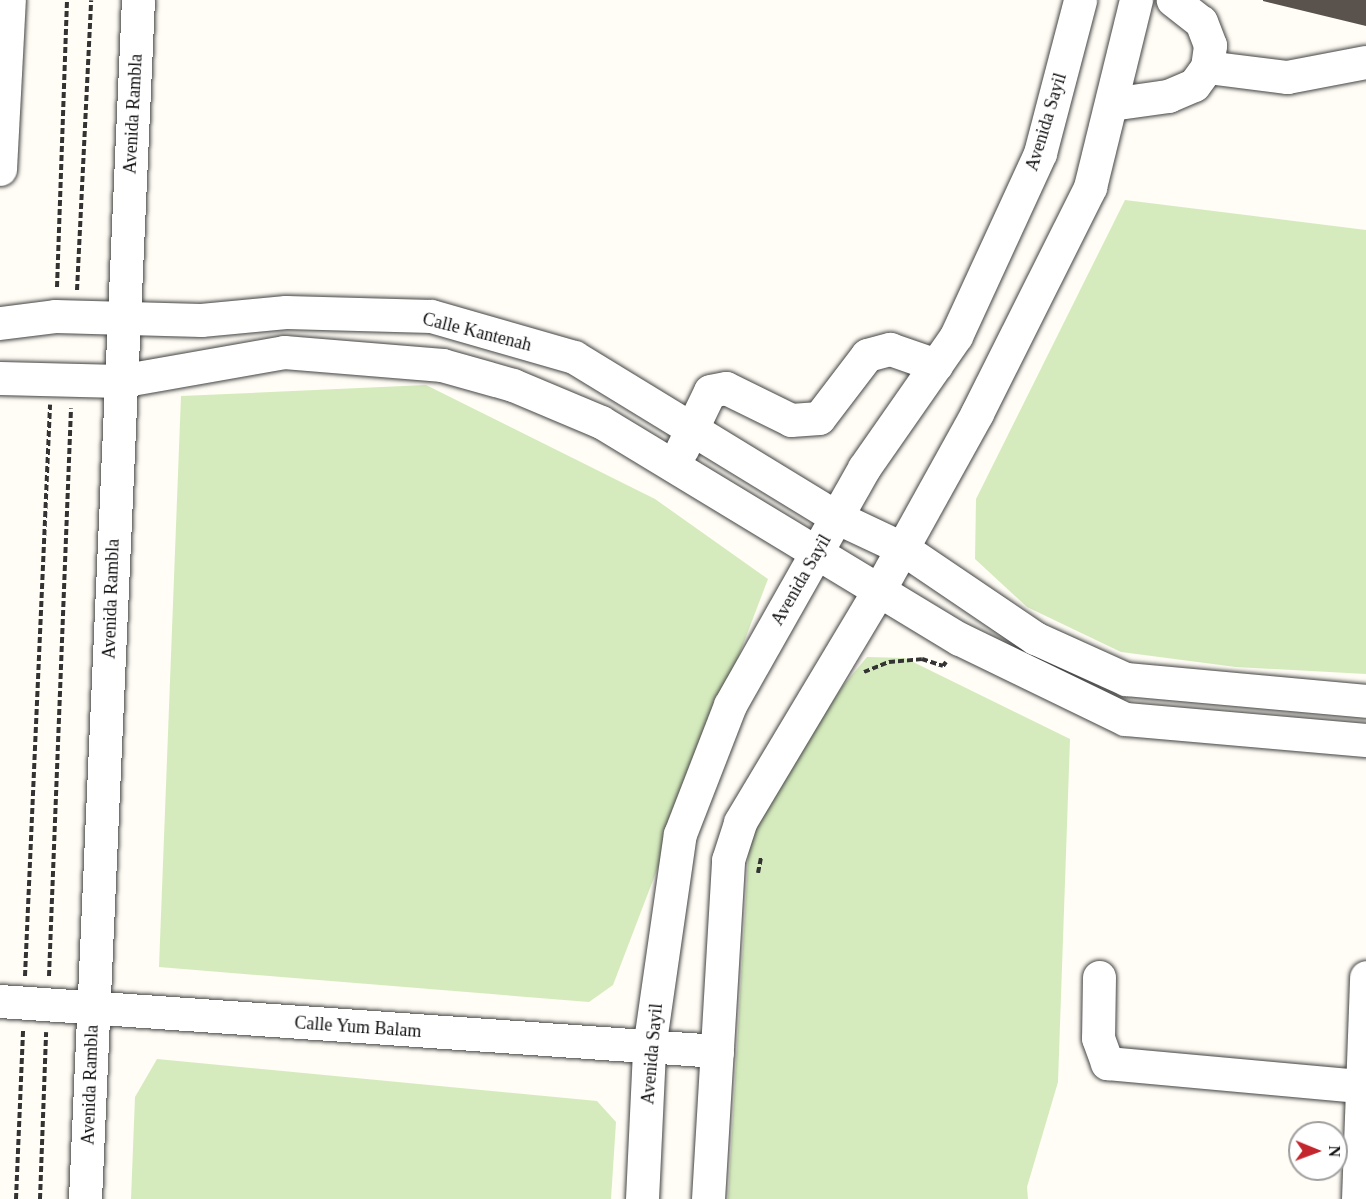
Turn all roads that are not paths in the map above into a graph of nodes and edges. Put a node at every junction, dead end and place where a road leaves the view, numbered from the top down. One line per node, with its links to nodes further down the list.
1 (9, 0): 9 (street)
2 (138, 0): 11 (street, Avenida Rambla)
3 (1080, 0): 14 (street, Avenida Sayil)
4 (1136, 0): 8 (street)
5 (1173, 0): 7 (street)
6 (1366, 62): 7 (street)
7 (1208, 67): 8 (street)
8 (1111, 104): 20 (street)
9 (0, 169)
10 (286, 312): 11 (street, Calle Kantenah); 13 (street); 17 (street, Calle Kantenah)
11 (124, 319): 12 (street, Calle Kantenah); 16 (street, Avenida Rambla)
12 (0, 323)
13 (284, 352): 16 (street); 18 (street)
14 (936, 365): 17 (street); 19 (street, Avenida Sayil)
15 (0, 378): 16 (street)
16 (120, 381): 28 (street, Avenida Rambla)
17 (693, 429): 18 (street); 19 (street, Calle Kantenah)
18 (674, 463): 21 (street)
19 (837, 517): 20 (street, Calle Kantenah); 21 (street, Avenida Sayil)
20 (902, 548): 22 (street); 23 (street, Calle Kantenah)
21 (817, 552): 22 (street); 29 (street, Avenida Sayil)
22 (879, 590): 24 (street); 30 (street)
23 (1366, 701)
24 (1366, 740)
25 (1099, 977): 31 (street)
26 (1366, 977): 31 (street)
27 (24, 1002): 28 (street, Calle Yum Balam)
28 (93, 1007): 29 (street, Calle Yum Balam); 32 (street, Avenida Rambla)
29 (649, 1048): 30 (street, Calle Yum Balam); 33 (street, Avenida Sayil)
30 (717, 1051): 34 (street)
31 (1362, 1086): 35 (street)
32 (85, 1199)
33 (642, 1199)
34 (708, 1199)
35 (1358, 1199)

